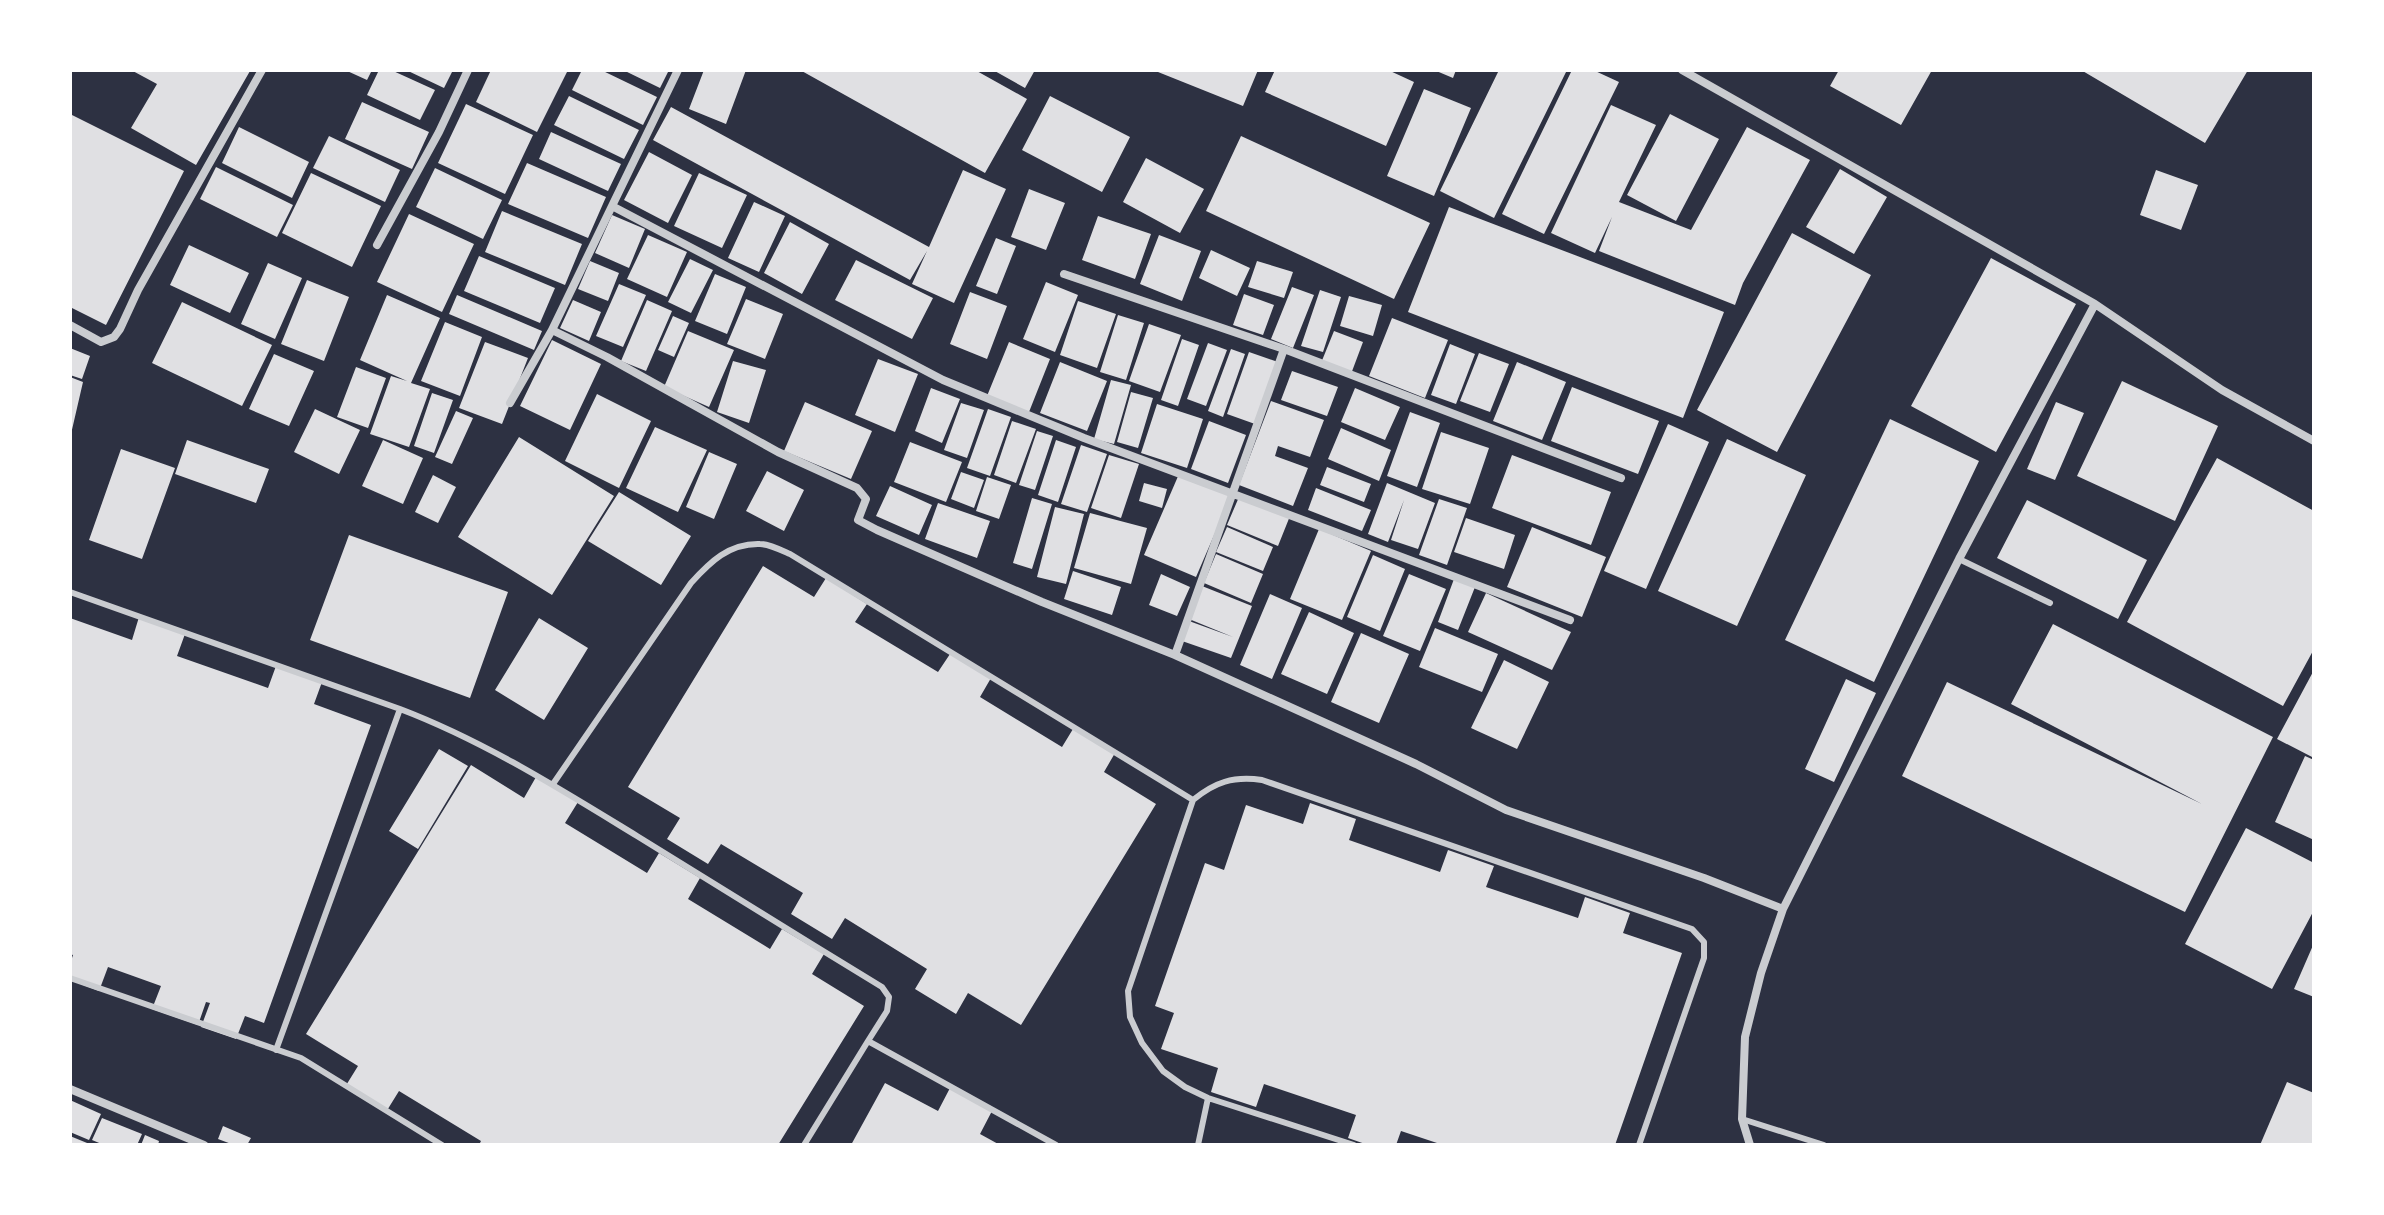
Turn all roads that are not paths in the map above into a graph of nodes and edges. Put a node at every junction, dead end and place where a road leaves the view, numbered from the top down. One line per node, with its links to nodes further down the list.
1 (262, 70): 9 (street)
2 (468, 70): 6 (street)
3 (678, 70): 5 (street)
4 (1682, 70): 8 (street)
5 (612, 206): 10 (street); 15 (street)
6 (377, 245)
7 (1064, 274): 11 (street)
8 (2095, 304): 13 (street); 16 (street)
9 (70, 325)
10 (552, 330): 12 (street); 20 (street)
11 (1284, 349): 14 (street); 15 (street)
12 (510, 403)
13 (2314, 441)
14 (1621, 478)
15 (1233, 492): 19 (street); 20 (street)
16 (1959, 559): 18 (lane); 24 (street)
17 (70, 592): 21 (lane)
18 (2050, 603)
19 (1570, 620)
20 (1175, 655): 24 (street)
21 (400, 709): 22 (lane); 27 (lane)
22 (553, 784): 23 (lane); 26 (lane)
23 (1193, 800): 29 (lane); 37 (lane)
24 (1783, 909): 30 (street)
25 (70, 978): 27 (lane)
26 (868, 1041): 33 (lane); 34 (lane)
27 (276, 1050): 32 (lane)
28 (70, 1089): 31 (street)
29 (1208, 1098): 35 (lane); 36 (lane)
30 (1742, 1119): 38 (street); 39 (lane)
31 (204, 1145)
32 (442, 1145)
33 (804, 1145)
34 (1056, 1145)
35 (1198, 1145)
36 (1354, 1145)
37 (1639, 1145)
38 (1750, 1145)
39 (1824, 1145)

